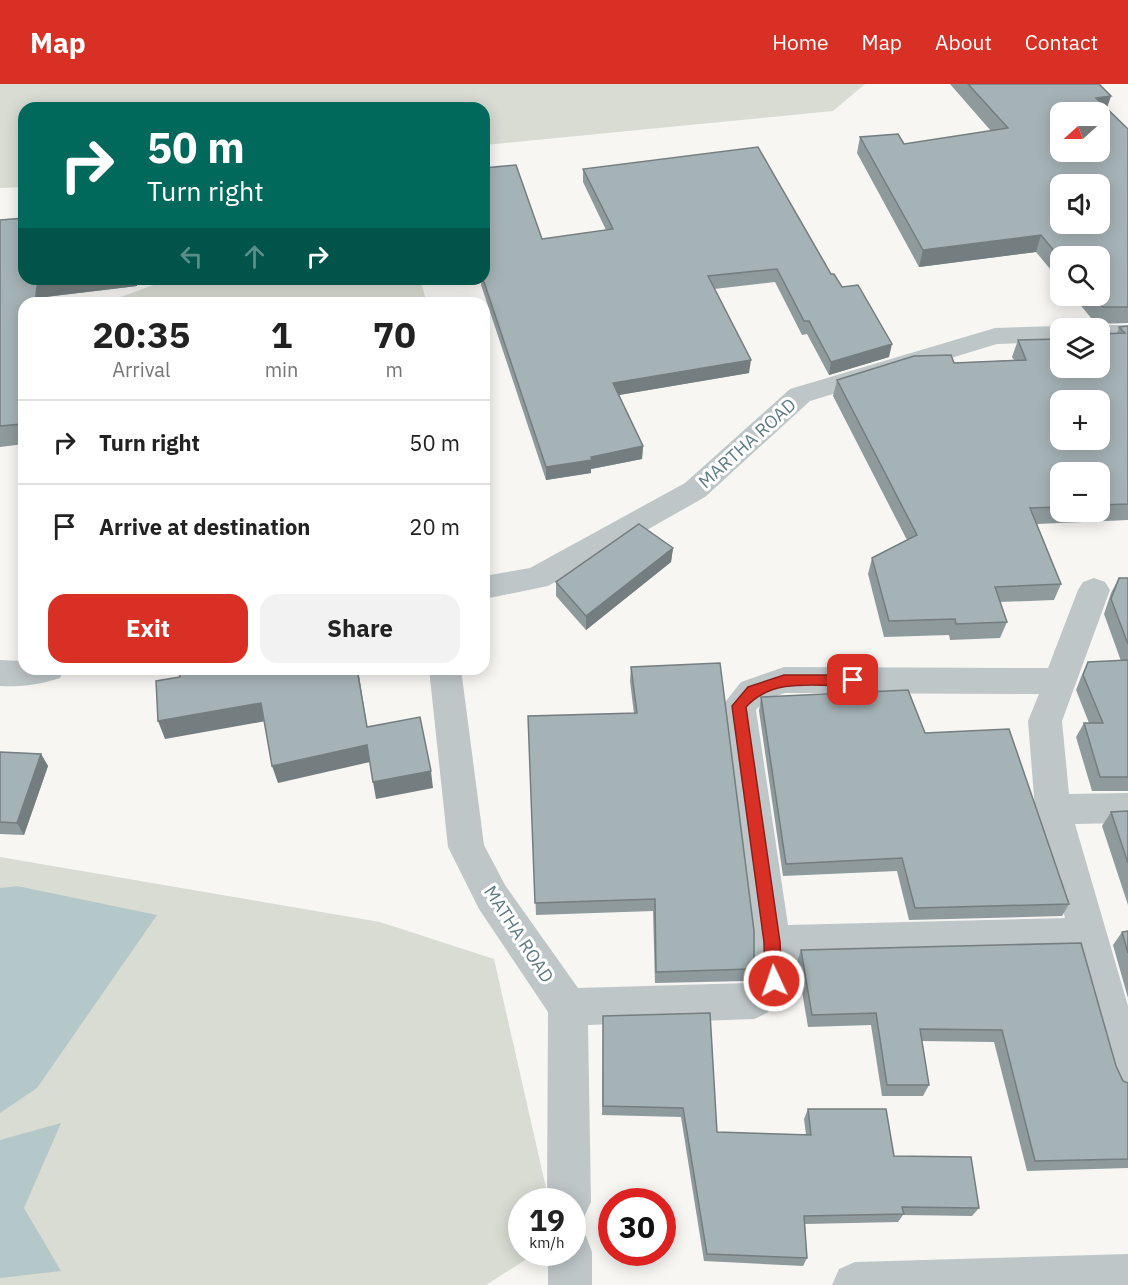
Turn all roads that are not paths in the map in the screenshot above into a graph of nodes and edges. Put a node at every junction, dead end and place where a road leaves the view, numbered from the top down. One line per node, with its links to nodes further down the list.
1 (1110, 333): 2 (street)
2 (1128, 333)
3 (1050, 334): 4 (street, MARTHA ROAD)
4 (490, 587)
5 (1094, 590): 9 (street)
6 (0, 673): 7 (street)
7 (18, 674)
8 (446, 675): 14 (street, MATHA ROAD)
9 (1060, 681): 11 (street); 13 (street)
10 (1128, 808): 11 (street)
11 (1053, 809): 12 (street)
12 (1087, 935): 13 (street); 15 (street)
13 (772, 942): 14 (street)
14 (567, 1007): 16 (street)
15 (1128, 1076)
16 (569, 1188)
17 (570, 1266): 19 (street)
18 (1128, 1276): 20 (street)
19 (570, 1285)
20 (855, 1285)

